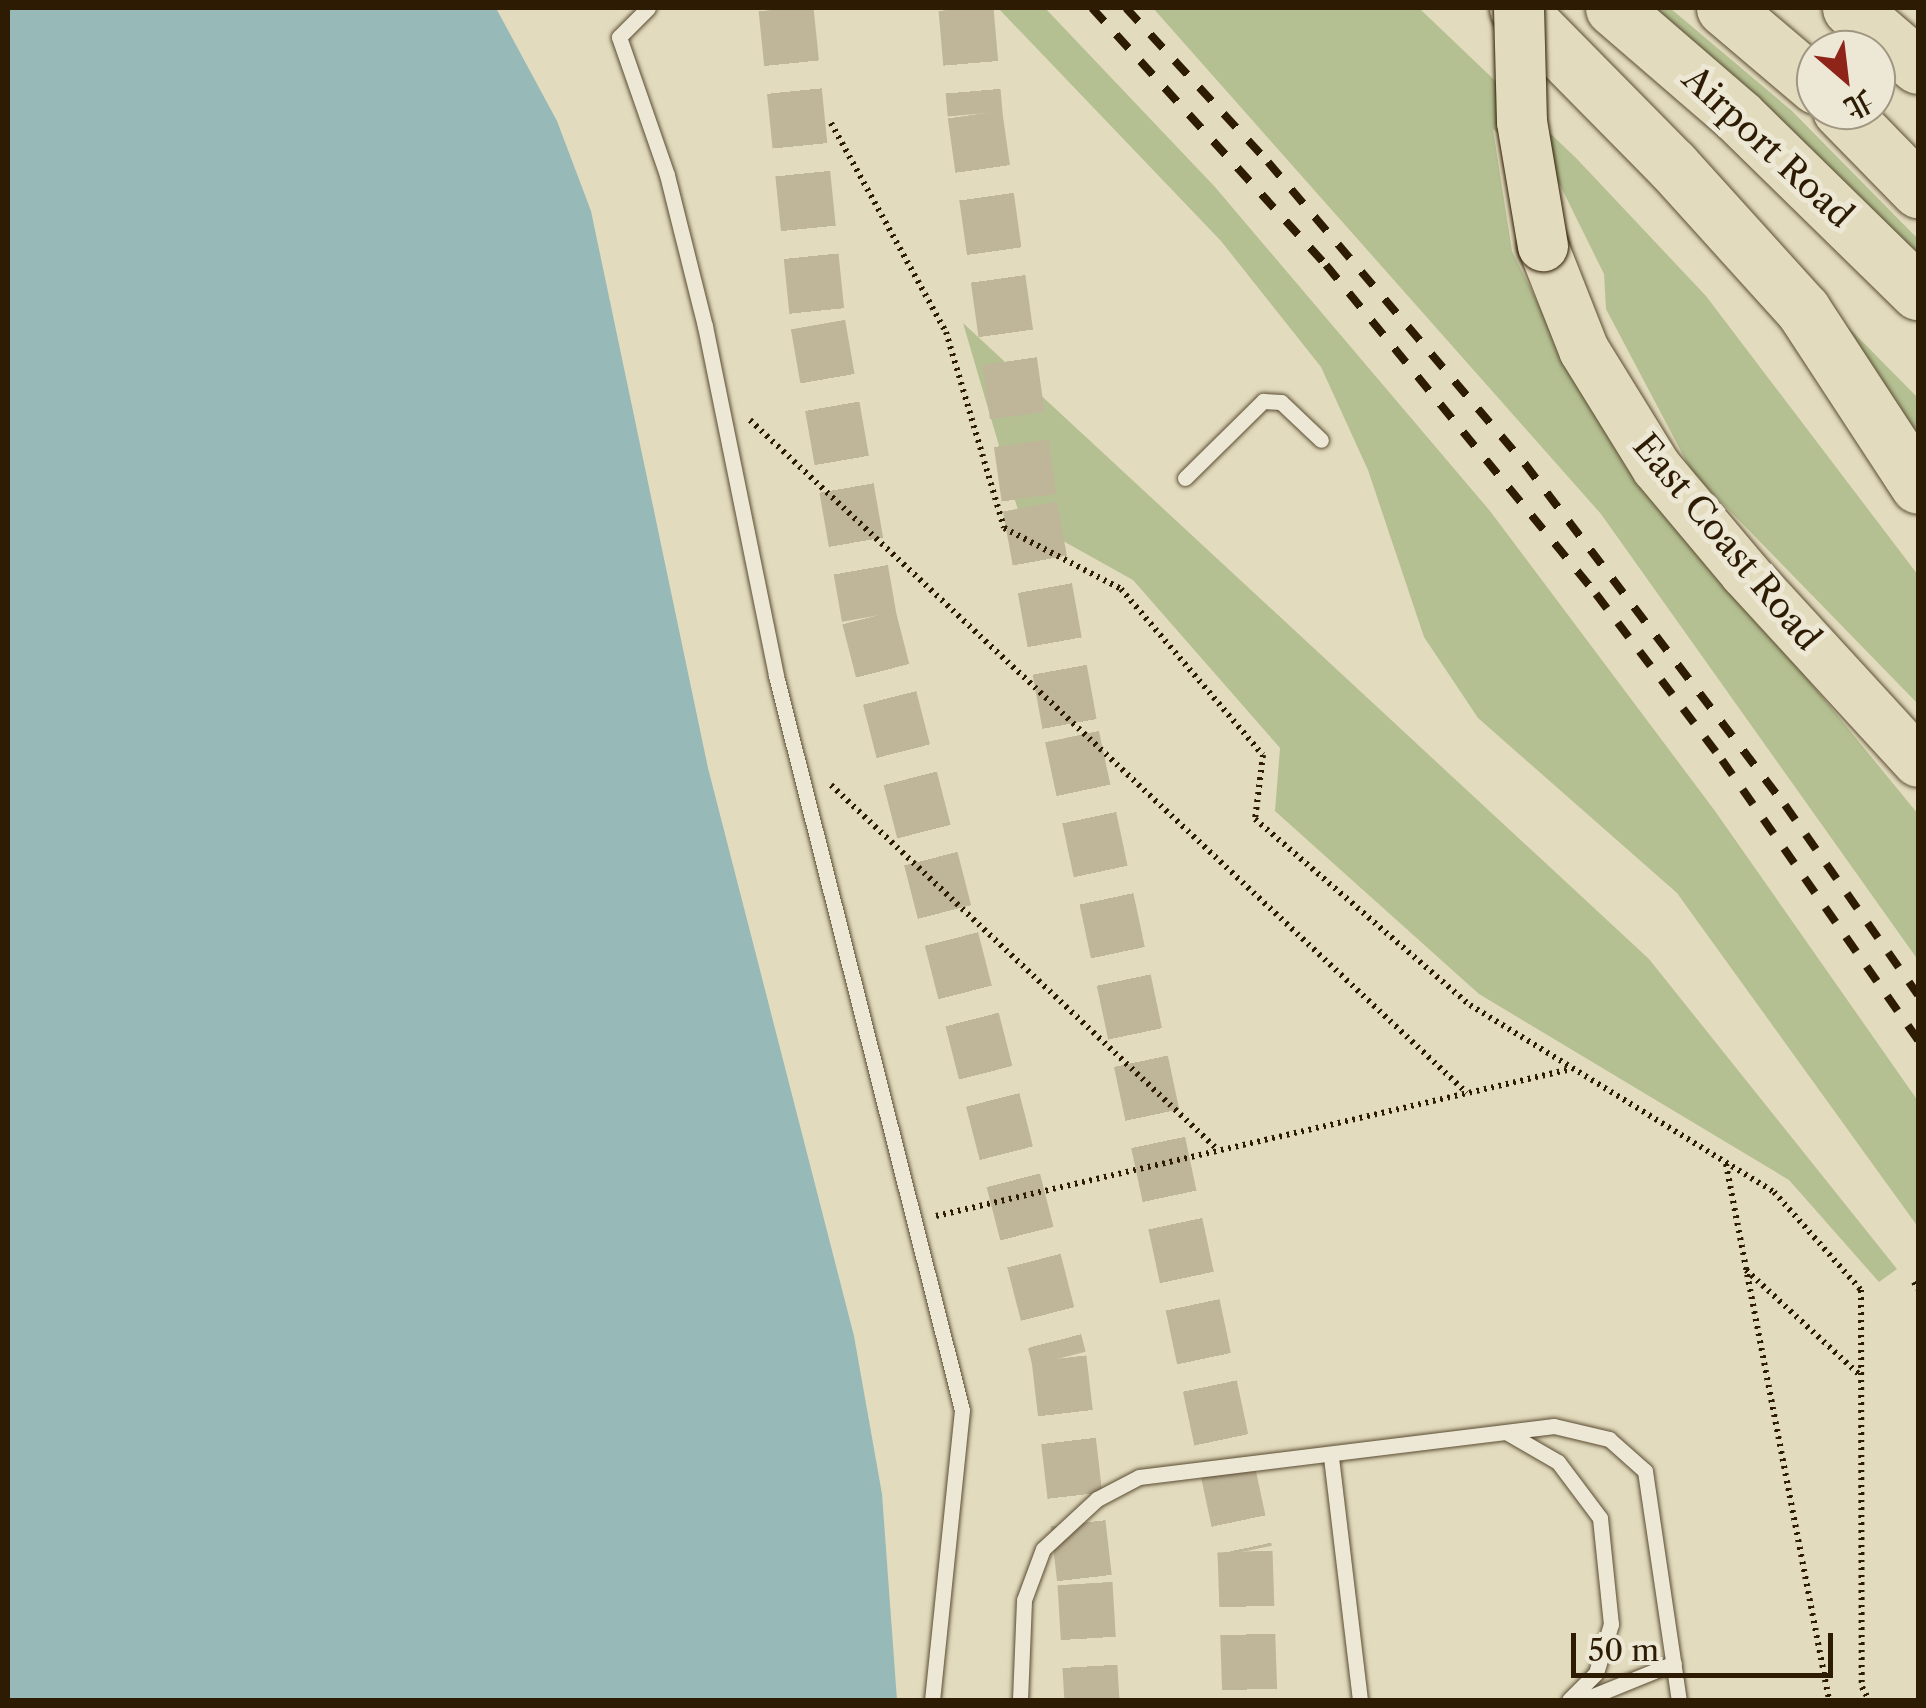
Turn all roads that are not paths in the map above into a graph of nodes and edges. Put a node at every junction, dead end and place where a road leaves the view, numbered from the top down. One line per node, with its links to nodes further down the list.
1 (648, 8): 18 (lane)
2 (1518, 8): 13 (highway); 14 (main road, East Coast Road, bridge)
3 (1614, 8): 10 (highway, Airport Road)
4 (1724, 8): 7 (highway, Airport Road)
5 (1850, 8): 6 (highway)
6 (1918, 66)
7 (1796, 69)
8 (1860, 130): 9 (highway, Airport Road)
9 (1918, 190)
10 (1918, 292)
11 (1320, 440): 12 (lane)
12 (1186, 478)
13 (1918, 486)
14 (1918, 762)
15 (1506, 1432): 16 (lane); 17 (lane); 21 (lane)
16 (1331, 1457): 19 (lane); 20 (lane)
17 (1674, 1663): 22 (lane); 23 (lane)
18 (932, 1700)
19 (1020, 1700)
20 (1360, 1700)
21 (1569, 1700)
22 (1582, 1700)
23 (1678, 1700)

